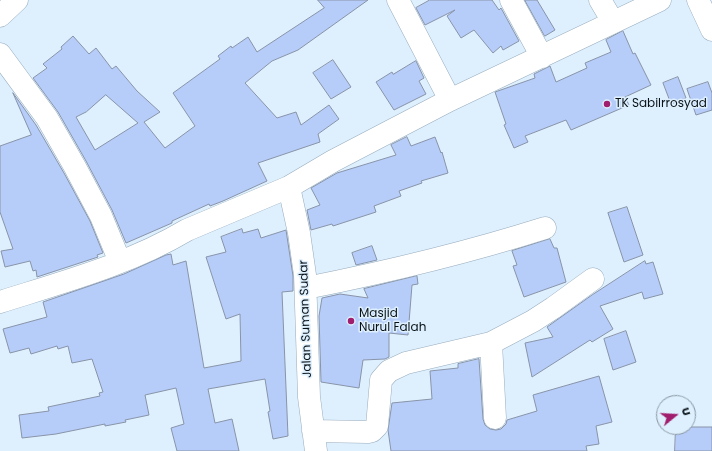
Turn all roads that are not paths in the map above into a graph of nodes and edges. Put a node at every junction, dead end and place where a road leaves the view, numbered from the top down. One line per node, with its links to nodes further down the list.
1 (17, 0): 7 (street)
2 (398, 0): 12 (street)
3 (511, 0): 11 (street)
4 (600, 0): 8 (street)
5 (660, 0): 8 (street)
6 (698, 0): 9 (street)
7 (0, 16)
8 (613, 22): 11 (street)
9 (712, 30)
10 (0, 54): 15 (street)
11 (542, 57): 12 (street)
12 (450, 100): 13 (street)
13 (289, 187): 15 (street); 17 (street, Jalan Suman Sudar)
14 (545, 228): 17 (street)
15 (120, 262): 18 (street)
16 (593, 279): 19 (street)
17 (306, 288): 21 (street, Jalan Suman Sudar)
18 (0, 302)
19 (491, 343): 20 (street); 21 (street)
20 (496, 418)
21 (315, 441)

